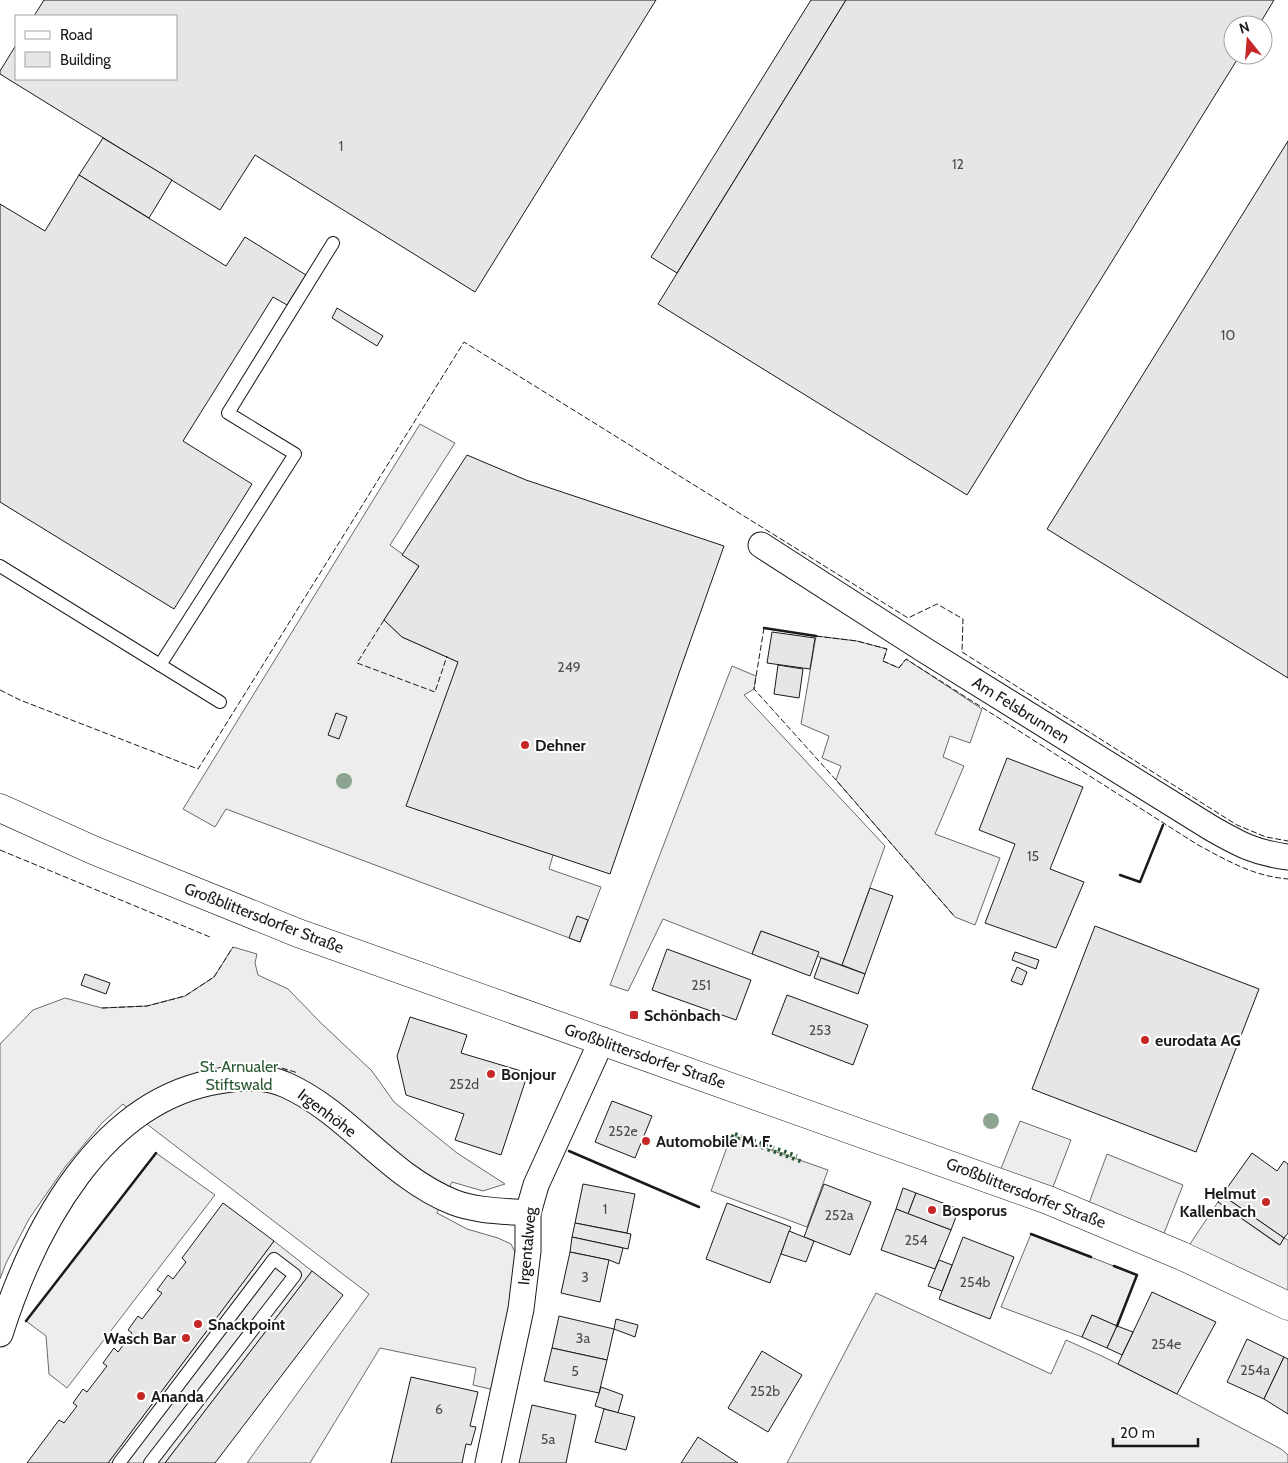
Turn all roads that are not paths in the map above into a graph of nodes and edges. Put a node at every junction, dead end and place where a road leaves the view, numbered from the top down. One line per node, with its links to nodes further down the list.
1 (333, 243): 4 (lane)
2 (761, 545): 7 (street, Am Felsbrunnen)
3 (0, 566): 4 (lane)
4 (160, 665): 5 (lane)
5 (220, 702)
6 (0, 808): 8 (main road, Großblittersdorfer Straße)
7 (1288, 857)
8 (602, 1040): 9 (street, Irgentalweg); 10 (main road, Großblittersdorfer Straße)
9 (528, 1213): 11 (street, Irgenhöhe); 14 (street, Irgentalweg)
10 (1288, 1306)
11 (0, 1334)
12 (119, 1463): 13 (lane)
13 (150, 1463)
14 (488, 1463)

